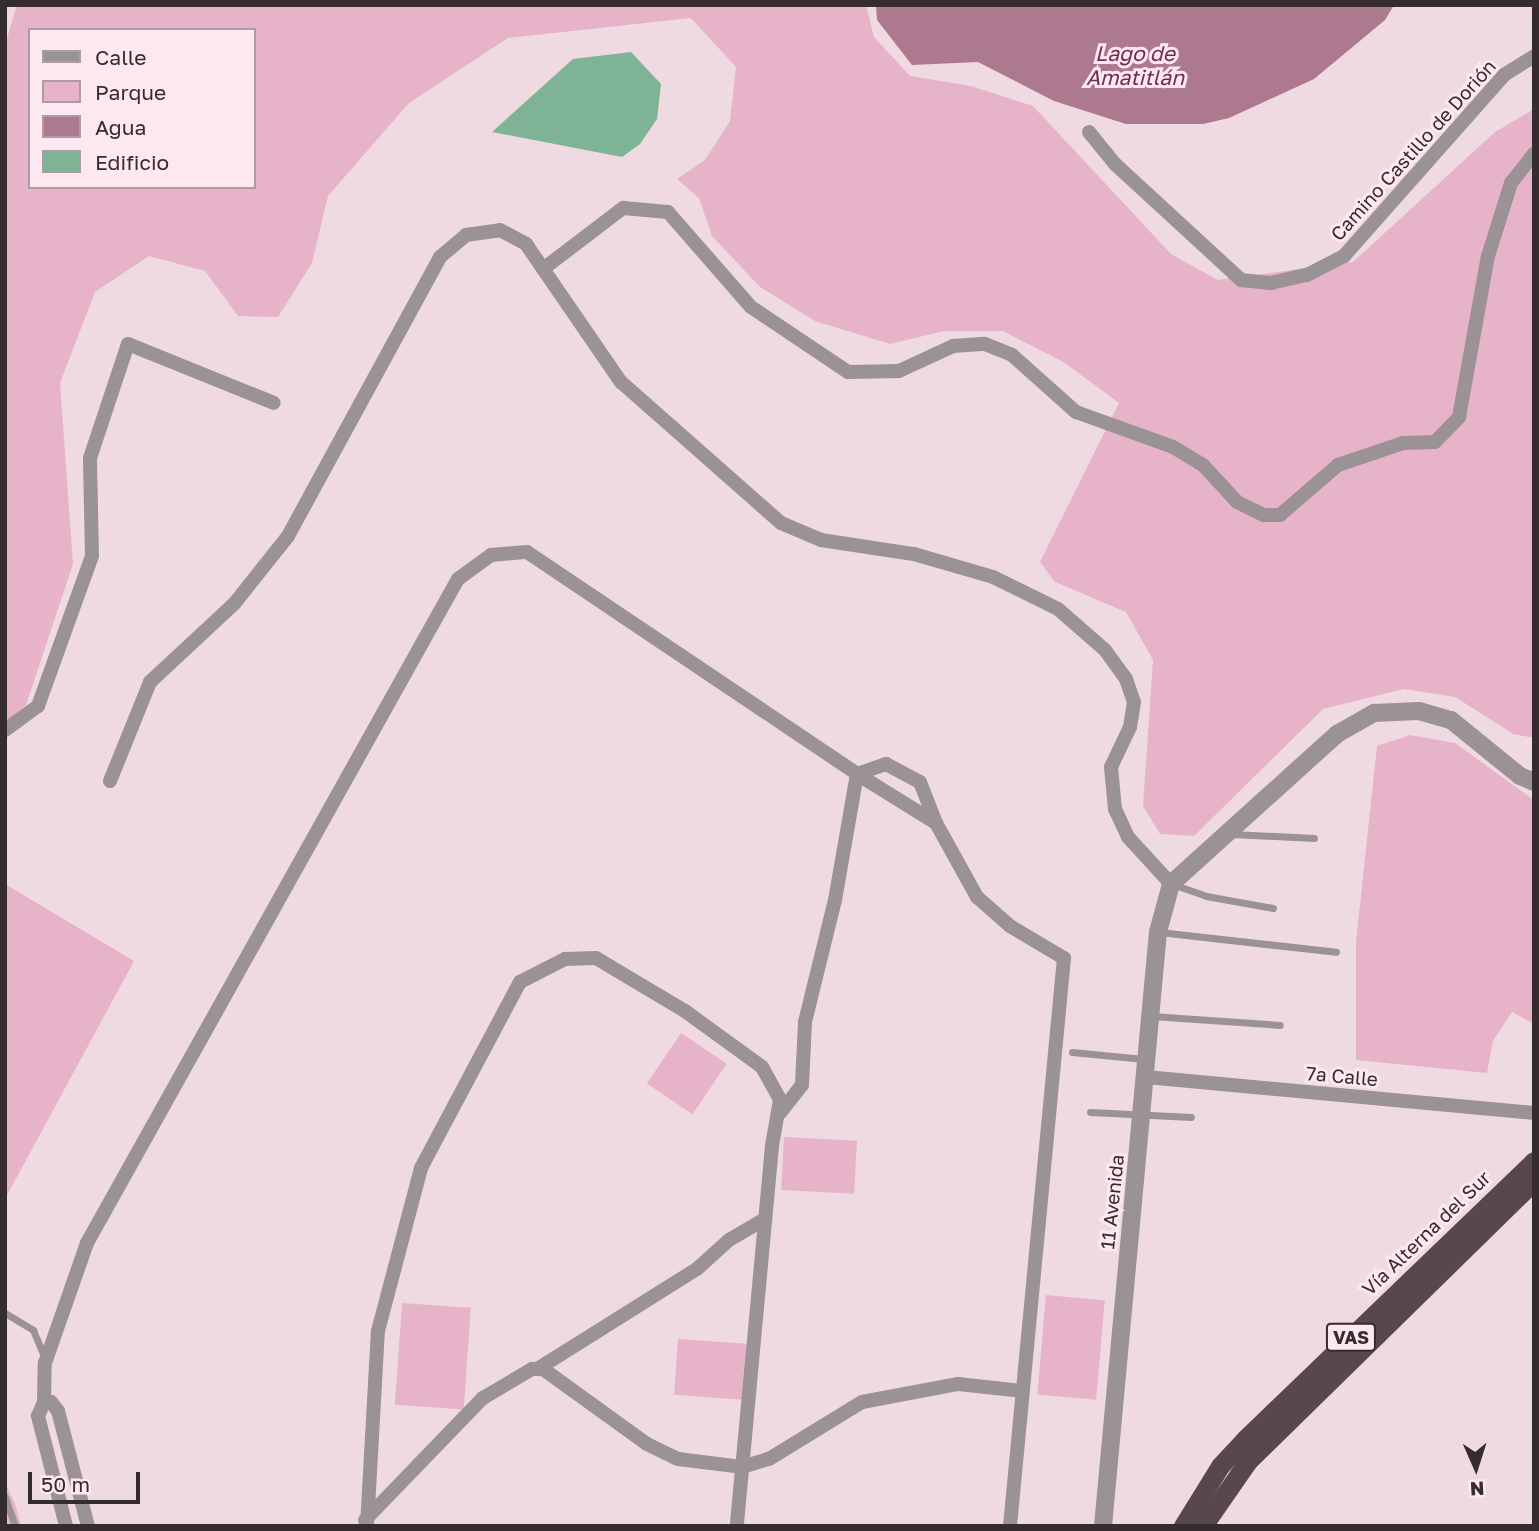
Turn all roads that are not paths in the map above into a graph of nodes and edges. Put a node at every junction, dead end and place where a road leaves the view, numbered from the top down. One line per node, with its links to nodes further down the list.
1 (1534, 56): 2 (street, Camino Castillo de Dorión)
2 (1088, 132)
3 (1534, 154): 4 (street)
4 (543, 269): 8 (street); 13 (street)
5 (274, 403): 6 (street)
6 (5, 730)
7 (857, 774): 10 (street); 10 (street); 24 (street); 31 (street)
8 (110, 781)
9 (1534, 782): 11 (street)
10 (936, 822): 33 (street)
11 (1232, 834): 12 (lane); 13 (street)
12 (1314, 838)
13 (1171, 884): 14 (lane); 15 (street, 11 Avenida)
14 (1273, 908)
15 (1158, 932): 16 (lane); 17 (street, 11 Avenida)
16 (1336, 952)
17 (1151, 1016): 18 (lane); 20 (street, 11 Avenida)
18 (1280, 1025)
19 (1072, 1052): 20 (lane)
20 (1148, 1059): 21 (street, 11 Avenida)
21 (1146, 1077): 23 (street, 7a Calle); 25 (street, 11 Avenida)
22 (1090, 1112): 25 (lane)
23 (1534, 1112)
24 (780, 1113): 29 (street); 38 (street)
25 (1142, 1115): 26 (lane); 44 (street, 11 Avenida)
26 (1191, 1117)
27 (1534, 1161): 45 (highway, Vía Alterna del Sur / VAS)
28 (1534, 1181): 46 (highway, Vía Alterna del Sur / VAS)
29 (765, 1219): 32 (street); 35 (street)
30 (5, 1313): 31 (lane)
31 (45, 1363): 34 (street)
32 (539, 1368): 35 (street); 38 (street)
33 (1022, 1391): 35 (street); 43 (street)
34 (44, 1402): 40 (street); 41 (street)
35 (742, 1467): 42 (street)
36 (5, 1497): 37 (lane)
37 (7, 1509): 39 (lane)
38 (365, 1523)
39 (15, 1526)
40 (66, 1526)
41 (88, 1526)
42 (737, 1526)
43 (1010, 1526)
44 (1103, 1526)
45 (1183, 1526)
46 (1203, 1526)

